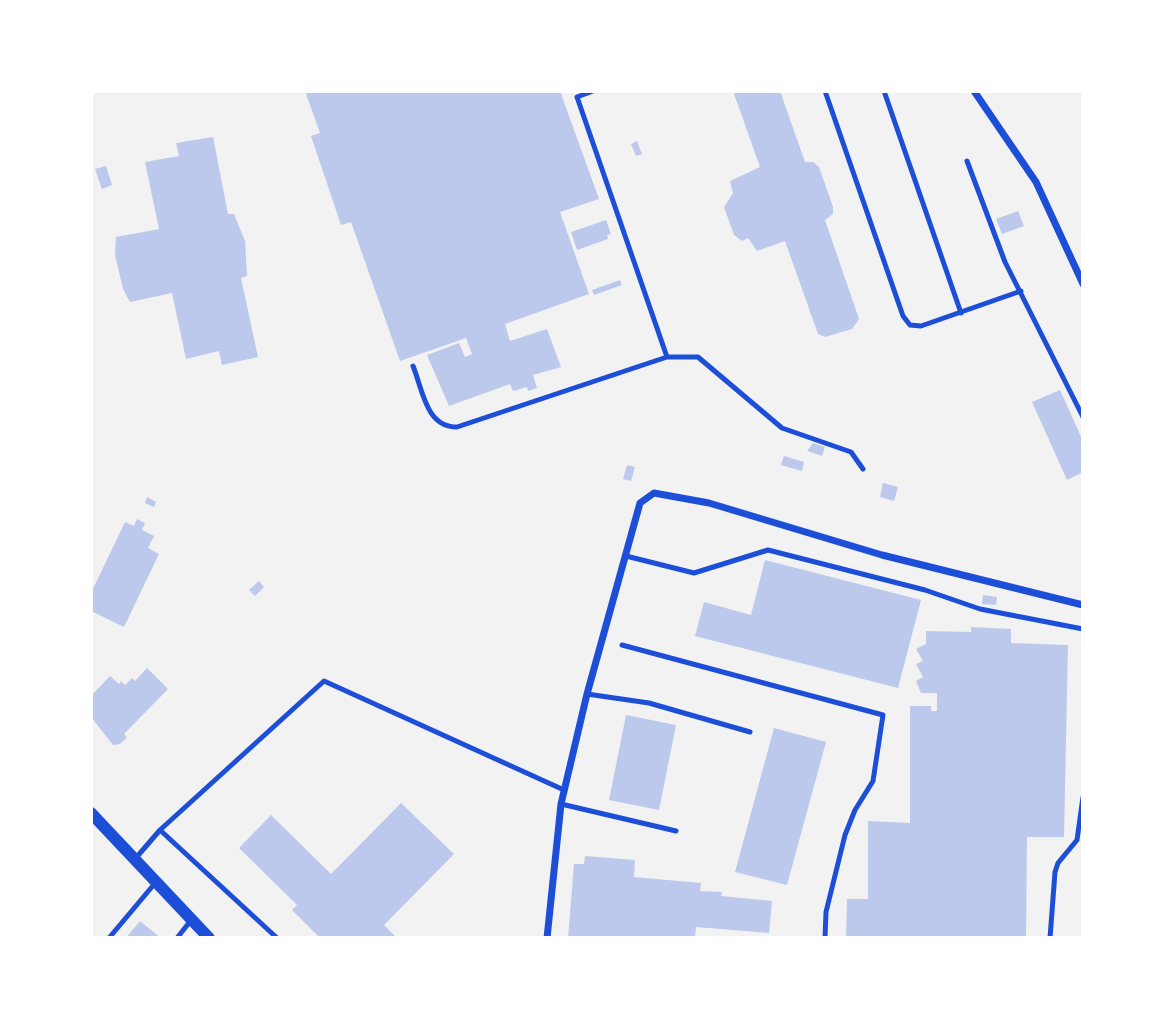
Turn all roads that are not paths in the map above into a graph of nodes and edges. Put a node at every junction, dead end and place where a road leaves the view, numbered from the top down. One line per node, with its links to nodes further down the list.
1 (593, 91): 9 (lane)
2 (825, 91): 8 (lane)
3 (884, 91): 8 (lane)
4 (974, 91): 6 (street)
5 (967, 161): 7 (lane)
6 (1083, 284)
7 (1021, 291): 8 (lane); 11 (lane)
8 (961, 313)
9 (667, 357): 10 (lane); 12 (lane)
10 (413, 366)
11 (1083, 417)
12 (863, 469)
13 (626, 556): 14 (street); 15 (lane); 17 (street)
14 (1083, 605)
15 (1083, 629)
16 (622, 645): 33 (lane)
17 (587, 694): 18 (lane); 19 (street)
18 (750, 732)
19 (565, 790): 21 (street); 23 (lane)
20 (1083, 797): 34 (lane)
21 (561, 804): 24 (lane); 32 (street)
22 (91, 813): 25 (street)
23 (160, 830): 25 (lane); 31 (lane)
24 (676, 831)
25 (135, 859): 26 (street)
26 (156, 882): 27 (street); 28 (lane)
27 (192, 919): 29 (lane); 30 (street)
28 (109, 938)
29 (177, 938)
30 (209, 938)
31 (278, 938)
32 (547, 938)
33 (825, 938)
34 (1050, 938)

